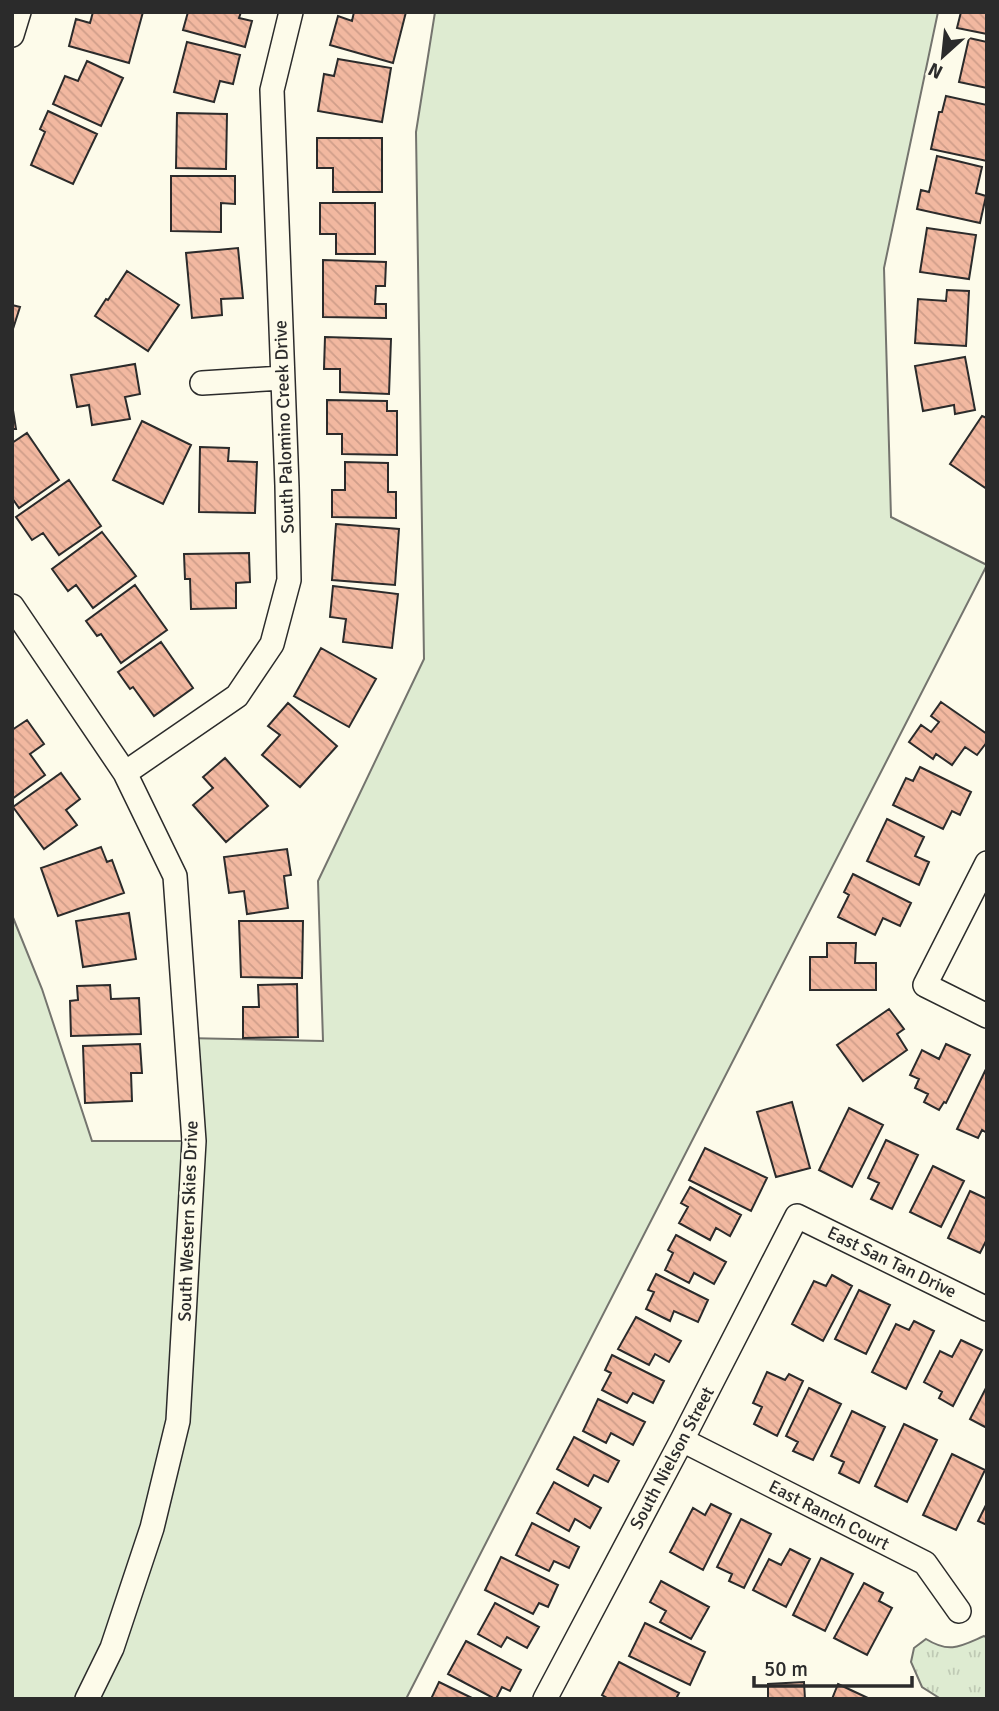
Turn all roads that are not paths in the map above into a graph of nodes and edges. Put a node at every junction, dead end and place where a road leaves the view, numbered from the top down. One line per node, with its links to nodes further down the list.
1 (19, 12): 3 (street)
2 (291, 12): 4 (street, South Palomino Creek Drive)
3 (12, 35)
4 (282, 378): 5 (street); 7 (street, South Palomino Creek Drive)
5 (202, 383)
6 (12, 606): 7 (street, South Western Skies Drive)
7 (125, 773): 14 (street, South Western Skies Drive)
8 (987, 863): 9 (street)
9 (987, 1016)
10 (797, 1216): 11 (street, East San Tan Drive); 12 (street, South Nielson Street)
11 (987, 1309)
12 (682, 1440): 13 (street, East Ranch Court); 15 (street, South Nielson Street)
13 (959, 1611)
14 (87, 1699)
15 (545, 1699)

